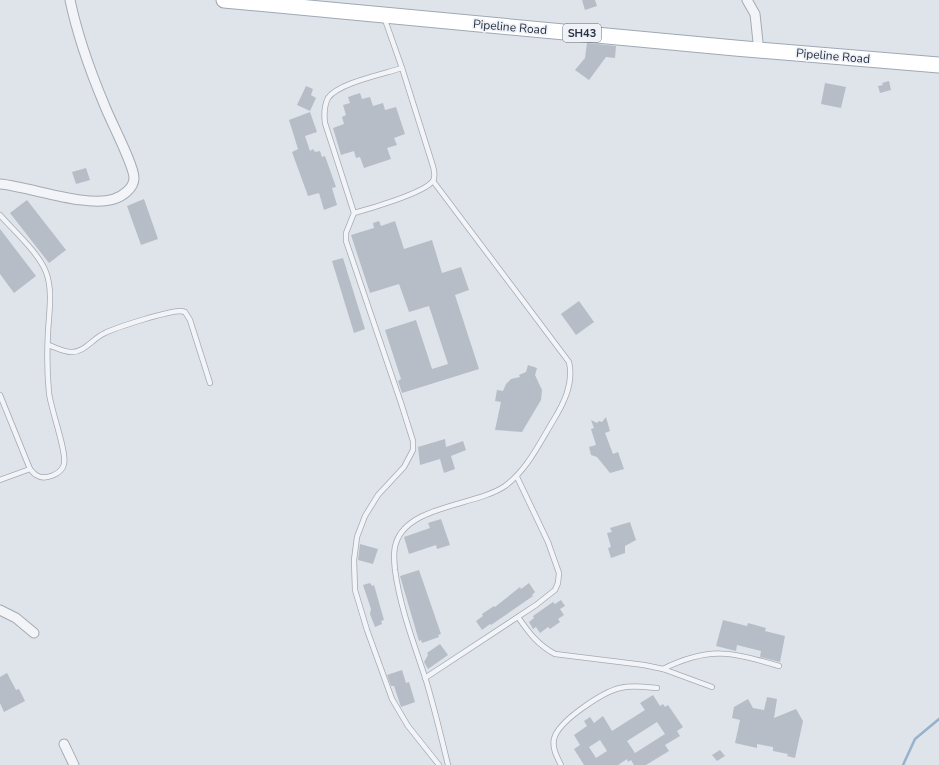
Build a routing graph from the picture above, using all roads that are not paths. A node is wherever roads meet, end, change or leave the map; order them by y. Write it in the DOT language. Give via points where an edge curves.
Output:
graph roads {
  1 [pos="70,0"];
  2 [pos="224,0"];
  3 [pos="294,0"];
  4 [pos="747,0"];
  5 [pos="277,2"];
  6 [pos="382,11"];
  7 [pos="758,42"];
  8 [pos="939,59"];
  9 [pos="939,65"];
  10 [pos="402,68"];
  11 [pos="433,180"];
  12 [pos="0,184"];
  13 [pos="354,213"];
  14 [pos="0,215"];
  15 [pos="48,345"];
  16 [pos="210,383"];
  17 [pos="0,395"];
  18 [pos="30,469"];
  19 [pos="517,477"];
  20 [pos="0,480"];
  21 [pos="0,610"];
  22 [pos="518,617"];
  23 [pos="34,633"];
  24 [pos="779,666"];
  25 [pos="663,669"];
  26 [pos="425,678"];
  27 [pos="712,687"];
  28 [pos="657,688"];
  29 [pos="64,744"];
  30 [pos="74,765"];
  31 [pos="439,765"];
  32 [pos="448,765"];
  33 [pos="561,765"];
  1 -- 12 [label="street" via="103,102 130,163 133,184 125,193 114,199 99,200 70,198"];
  2 -- 5 [label="main road, Pipeline Road / SH43"];
  3 -- 6 [label="main road, Pipeline Road / SH43"];
  4 -- 7 [label="street" via="755,14"];
  5 -- 6 [label="main road, Pipeline Road / SH43"];
  6 -- 7 [label="main road, Pipeline Road / SH43"];
  6 -- 9 [label="main road, Pipeline Road / SH43" via="727,48"];
  6 -- 10 [label="lane"];
  7 -- 8 [label="main road, Pipeline Road / SH43"];
  10 -- 11 [label="lane" via="432,163 435,174"];
  10 -- 13 [label="lane" via="344,87 328,98 324,112 325,123"];
  11 -- 13 [label="lane" via="411,193"];
  11 -- 19 [label="lane" via="569,362 571,382 566,395 550,426"];
  13 -- 31 [label="lane" via="346,233 346,241 413,440 413,450 404,467 378,495 365,516 357,537 354,560 355,590 392,699 408,726"];
  14 -- 15 [label="lane" via="40,260 46,271 50,293"];
  15 -- 16 [label="lane" via="76,352 114,329 181,311 185,312 190,320"];
  15 -- 18 [label="lane" via="49,394 65,462 63,468 50,476 36,475"];
  17 -- 18 [label="lane"];
  18 -- 20 [label="lane"];
  19 -- 22 [label="lane" via="548,542 559,573 555,590"];
  19 -- 26 [label="lane" via="503,487 414,520 402,530 395,543 394,557 402,610"];
  21 -- 23 [label="street" via="16,618"];
  22 -- 25 [label="lane" via="534,640 542,648 555,654"];
  22 -- 26 [label="lane"];
  24 -- 25 [label="lane" via="724,652 691,657"];
  25 -- 27 [label="lane"];
  26 -- 32 [label="lane"];
  28 -- 33 [label="lane" via="620,688 603,695 577,713 558,729 554,737 554,752"];
  29 -- 30 [label="street"];
}
